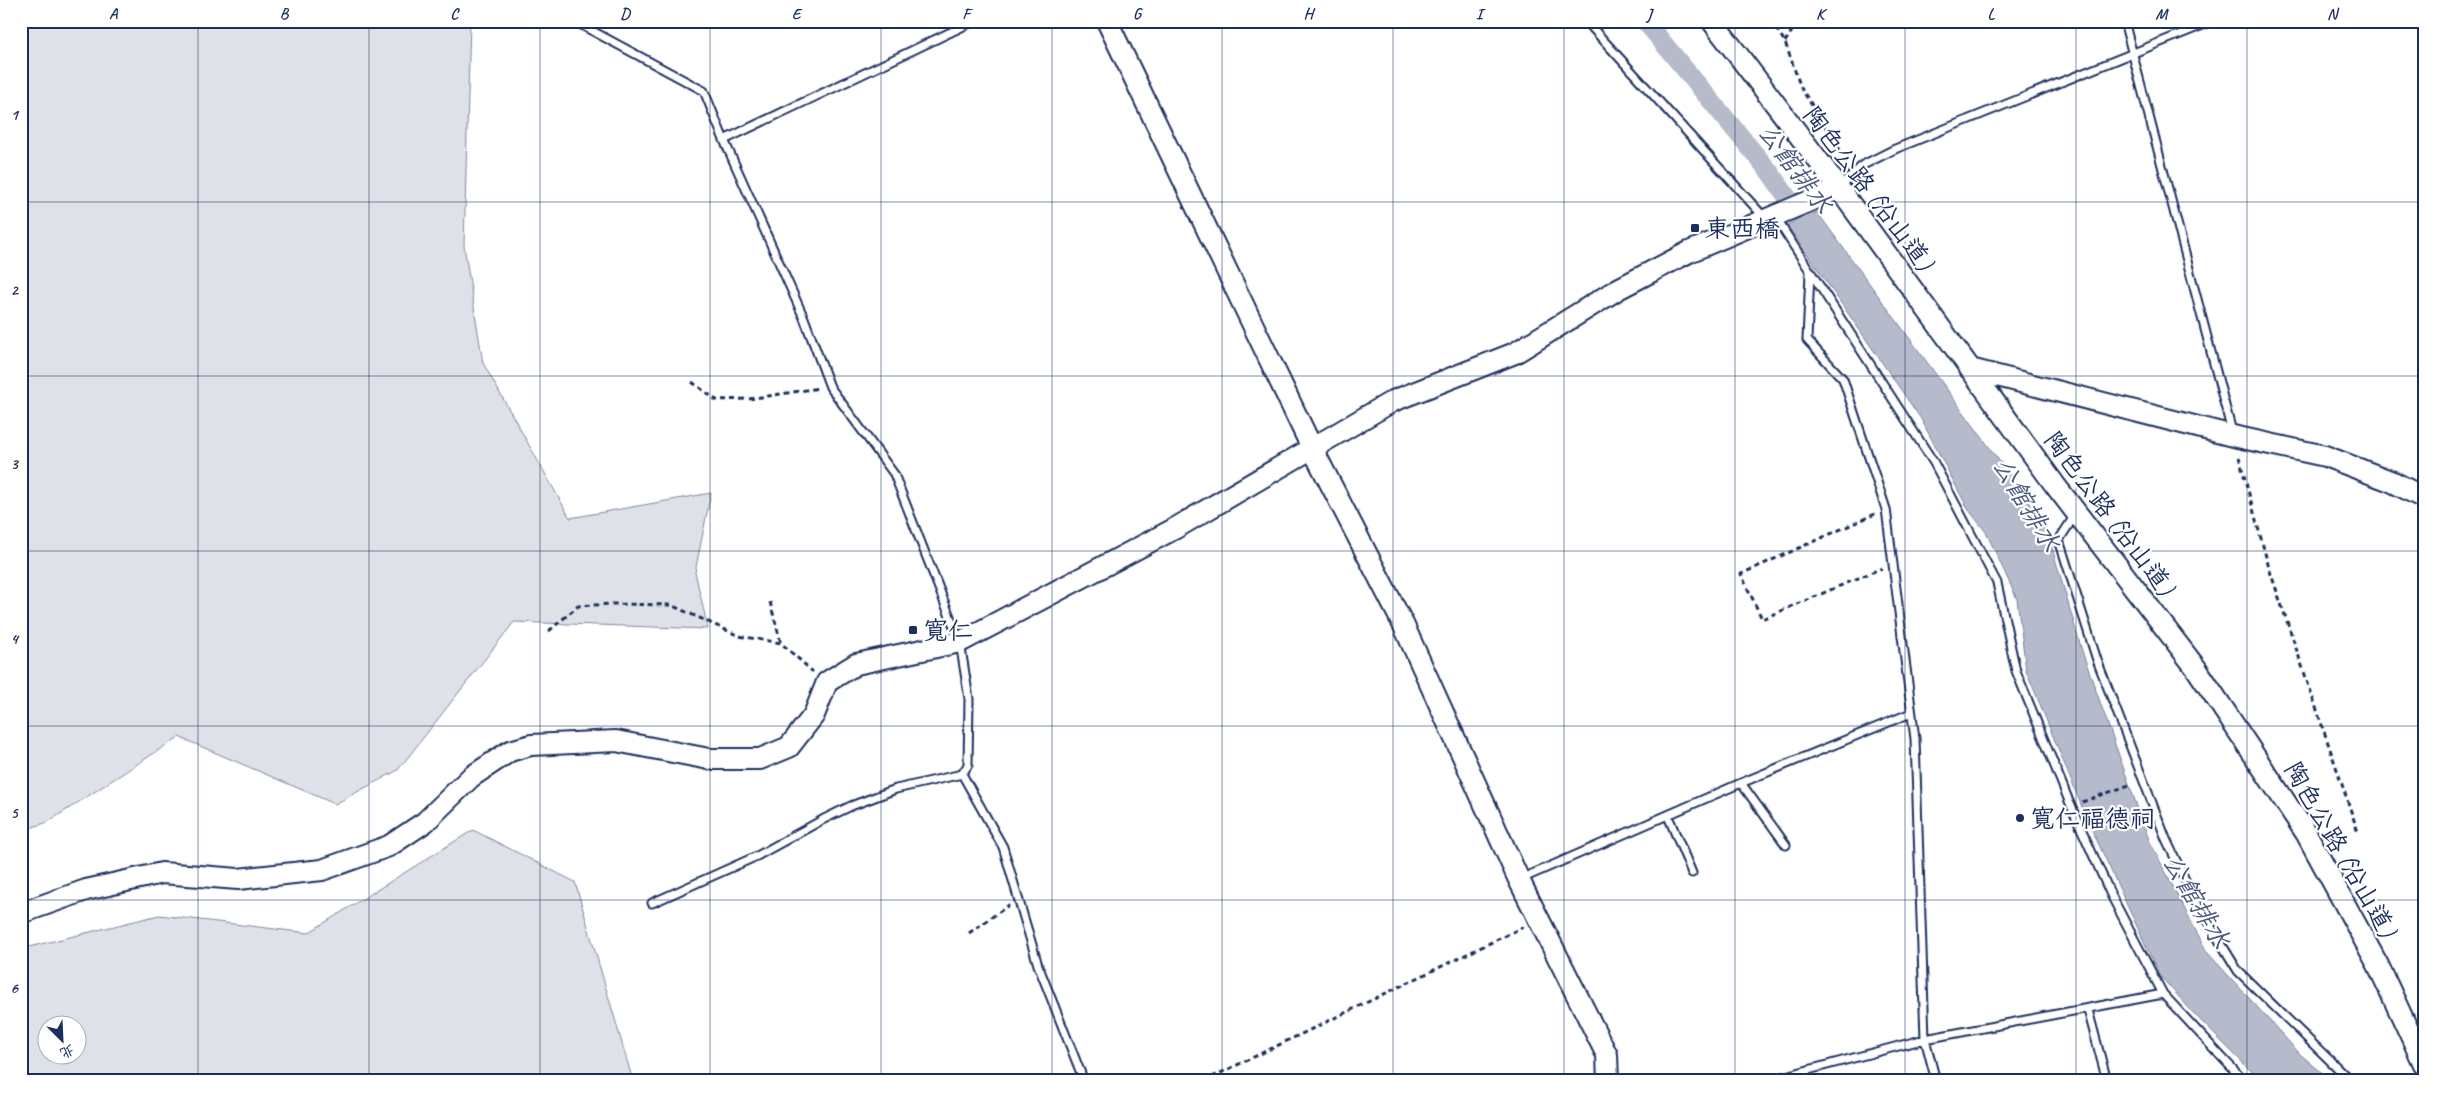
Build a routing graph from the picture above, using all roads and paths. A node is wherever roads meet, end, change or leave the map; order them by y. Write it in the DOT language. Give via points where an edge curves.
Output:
graph roads {
  1 [pos="574,21"];
  2 [pos="974,21"];
  3 [pos="1107,21"];
  4 [pos="1586,21"];
  5 [pos="1712,21"];
  6 [pos="1771,21"];
  7 [pos="1798,21"];
  8 [pos="2124,21"];
  9 [pos="2213,21"];
  10 [pos="1785,42"];
  11 [pos="2133,54"];
  12 [pos="724,140"];
  13 [pos="1838,189"];
  14 [pos="1766,220"];
  15 [pos="1810,272"];
  16 [pos="1970,369"];
  17 [pos="692,382"];
  18 [pos="830,387"];
  19 [pos="2233,436"];
  20 [pos="1313,450"];
  21 [pos="2424,498"];
  22 [pos="1886,509"];
  23 [pos="2077,513"];
  24 [pos="1892,564"];
  25 [pos="770,602"];
  26 [pos="549,631"];
  27 [pos="960,642"];
  28 [pos="781,643"];
  29 [pos="827,682"];
  30 [pos="1911,713"];
  31 [pos="962,774"];
  32 [pos="2142,780"];
  33 [pos="1741,783"];
  34 [pos="2071,806"];
  35 [pos="1668,816"];
  36 [pos="2358,832"];
  37 [pos="1786,845"];
  38 [pos="1692,873"];
  39 [pos="1519,880"];
  40 [pos="1018,898"];
  41 [pos="652,903"];
  42 [pos="21,913"];
  43 [pos="1540,919"];
  44 [pos="969,933"];
  45 [pos="2163,994"];
  46 [pos="2088,1010"];
  47 [pos="1925,1039"];
  48 [pos="2424,1064"];
  49 [pos="1084,1081"];
  50 [pos="1204,1081"];
  51 [pos="1608,1081"];
  52 [pos="1767,1081"];
  53 [pos="1936,1081"];
  54 [pos="2107,1081"];
  55 [pos="2244,1081"];
  56 [pos="2350,1081"];
  1 -- 12 [label="lane" via="704,91"];
  2 -- 12 [label="lane"];
  3 -- 20 [label="street"];
  4 -- 14 [label="lane"];
  5 -- 13 [label="street, 陶色公路 (沿山道)"];
  6 -- 10 [label="path"];
  7 -- 10 [label="path"];
  8 -- 11 [label="lane"];
  9 -- 11 [label="lane"];
  10 -- 13 [label="path" via="1801,88 1839,148"];
  11 -- 13 [label="lane" via="1895,149 1863,165"];
  11 -- 19 [label="lane"];
  12 -- 18 [label="lane" via="804,318"];
  13 -- 14 [label="street"];
  13 -- 16 [label="street, 陶色公路 (沿山道)"];
  14 -- 15 [label="lane" via="1778,223"];
  14 -- 20 [label="street" via="1689,252 1618,289 1515,353 1393,401"];
  15 -- 22 [label="lane" via="1807,340 1843,379"];
  15 -- 34 [label="lane" via="1934,463 1997,583 2016,672"];
  16 -- 19 [label="street"];
  16 -- 23 [label="street, 陶色公路 (沿山道)"];
  17 -- 18 [label="path" via="716,400 749,399"];
  18 -- 27 [label="lane" via="894,474"];
  19 -- 21 [label="street" via="2325,456 2393,482"];
  19 -- 36 [label="path" via="2269,568"];
  20 -- 27 [label="street" via="1174,530"];
  20 -- 39 [label="street" via="1403,624"];
  22 -- 24 [label="lane"];
  22 -- 24 [label="path" via="1741,574 1762,619"];
  23 -- 32 [label="lane" via="2058,540 2097,660"];
  23 -- 48 [label="street, 陶色公路 (沿山道)" via="2196,668 2306,833 2378,964"];
  24 -- 30 [label="lane"];
  25 -- 28 [label="path"];
  26 -- 28 [label="path" via="578,606 671,605 739,636"];
  27 -- 29 [label="street" via="856,664"];
  27 -- 31 [label="lane" via="969,699 968,766"];
  28 -- 29 [label="path"];
  29 -- 42 [label="street" via="814,715 789,747 760,759 710,759 616,741 532,745 510,751 472,777 425,822 389,846 322,870 238,879 162,873 86,890"];
  30 -- 33 [label="lane"];
  30 -- 47 [label="lane" via="1915,739"];
  31 -- 40 [label="lane" via="1003,847"];
  31 -- 41 [label="lane" via="896,789 852,806 757,856"];
  32 -- 34 [label="path"];
  32 -- 56 [label="lane" via="2194,901 2238,971"];
  33 -- 35 [label="lane"];
  33 -- 37 [label="lane"];
  34 -- 45 [label="lane" via="2111,895"];
  35 -- 38 [label="lane"];
  35 -- 39 [label="lane"];
  39 -- 43 [label="street"];
  40 -- 44 [label="path"];
  40 -- 49 [label="lane" via="1038,965"];
  43 -- 50 [label="path"];
  43 -- 51 [label="street" via="1607,1055"];
  45 -- 46 [label="lane"];
  45 -- 55 [label="lane"];
  46 -- 47 [label="lane"];
  46 -- 54 [label="lane"];
  47 -- 52 [label="lane"];
  47 -- 53 [label="lane"];
}
